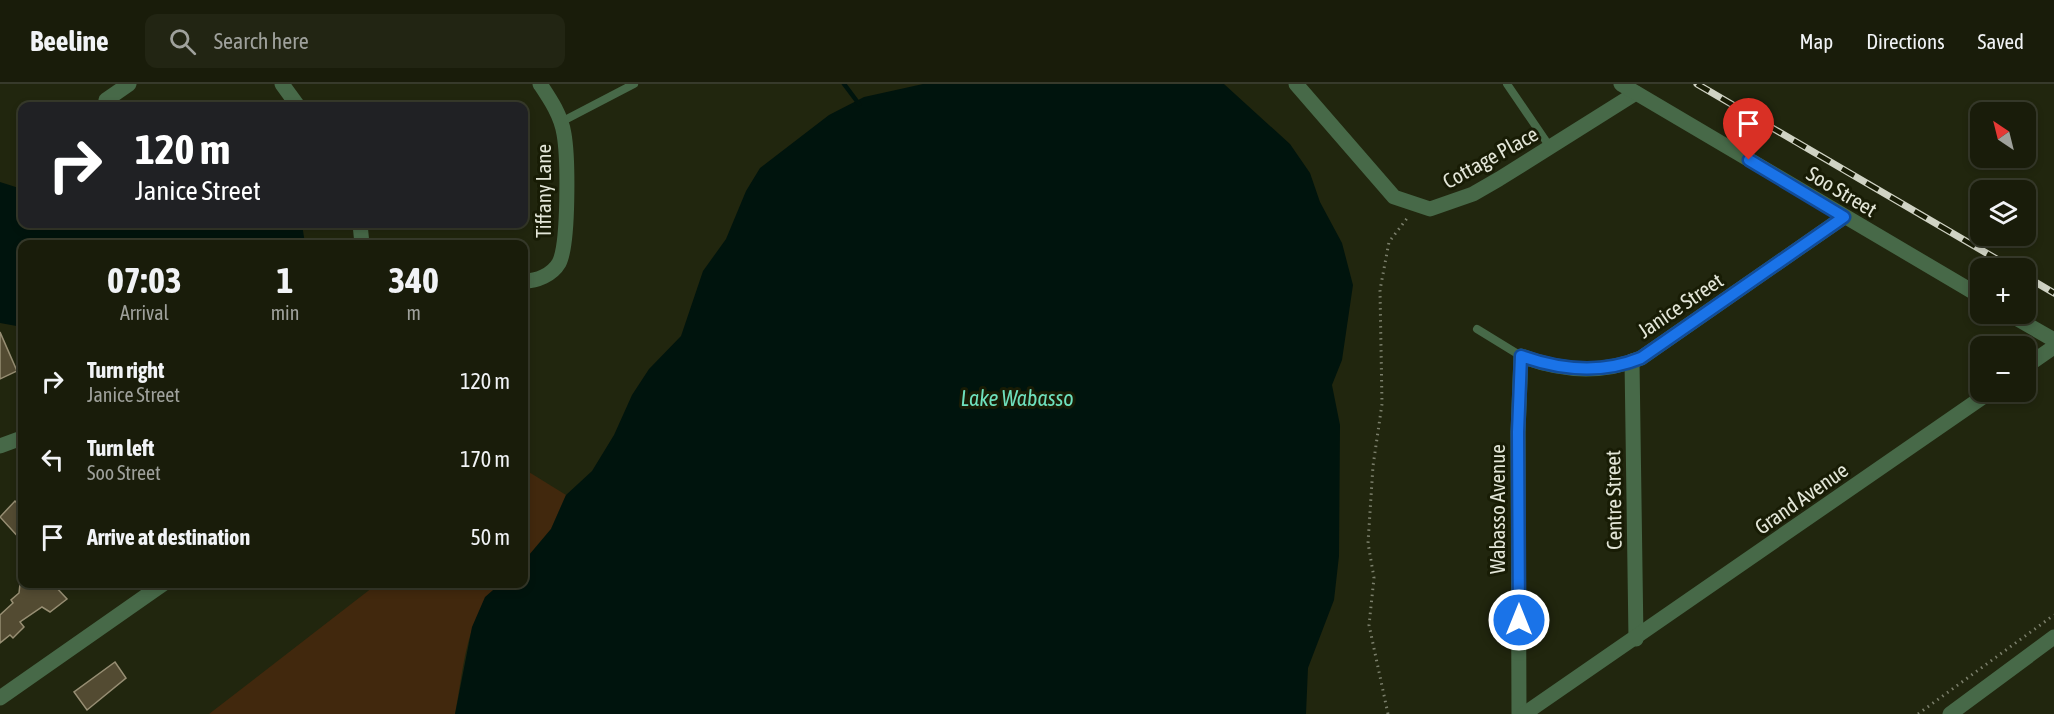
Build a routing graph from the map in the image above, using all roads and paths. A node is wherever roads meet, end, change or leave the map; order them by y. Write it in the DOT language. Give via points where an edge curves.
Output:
graph roads {
  1 [pos="129,84"];
  2 [pos="282,84"];
  3 [pos="540,84"];
  4 [pos="634,84"];
  5 [pos="1296,84"];
  6 [pos="1507,84"];
  7 [pos="1621,84"];
  8 [pos="1636,93"];
  9 [pos="106,100"];
  10 [pos="295,102"];
  11 [pos="561,122"];
  12 [pos="1550,147"];
  13 [pos="1412,206"];
  14 [pos="1844,217"];
  15 [pos="528,280"];
  16 [pos="1970,291"];
  17 [pos="2026,324"];
  18 [pos="1477,329"];
  19 [pos="2054,340"];
  20 [pos="2054,347"];
  21 [pos="1521,356"];
  22 [pos="2036,359"];
  23 [pos="1632,361"];
  24 [pos="1976,402"];
  25 [pos="18,439"];
  26 [pos="0,446"];
  27 [pos="157,588"];
  28 [pos="2054,615"];
  29 [pos="2054,637"];
  30 [pos="1636,639"];
  31 [pos="0,698"];
  32 [pos="1388,714"];
  33 [pos="1519,714"];
  34 [pos="1524,714"];
  35 [pos="1918,714"];
  36 [pos="1950,714"];
  1 -- 9 [label="street"];
  2 -- 10 [label="street"];
  3 -- 11 [label="street, Tiffany Lane"];
  4 -- 11 [label="lane"];
  5 -- 13 [label="street, Cottage Place" via="1380,184 1394,198"];
  6 -- 12 [label="lane"];
  7 -- 8 [label="street, Soo Street"];
  8 -- 12 [label="street, Cottage Place"];
  8 -- 14 [label="street, Soo Street"];
  11 -- 15 [label="street, Tiffany Lane" via="566,156 562,255 548,274"];
  12 -- 13 [label="street, Cottage Place" via="1473,194 1445,206"];
  13 -- 32 [label="path" via="1406,222 1389,242 1380,290 1382,404 1368,543 1374,578 1369,625"];
  14 -- 16 [label="street, Soo Street"];
  14 -- 23 [label="street, Janice Street" via="1658,347"];
  17 -- 19 [label="street"];
  18 -- 21 [label="lane"];
  20 -- 22 [label="street"];
  21 -- 23 [label="street, Janice Street" via="1574,368 1604,368"];
  21 -- 33 [label="street, Wabasso Avenue"];
  23 -- 30 [label="street, Centre Street"];
  24 -- 30 [label="street, Grand Avenue"];
  25 -- 26 [label="street"];
  27 -- 31 [label="street"];
  28 -- 35 [label="path"];
  29 -- 36 [label="street"];
  30 -- 34 [label="street, Grand Avenue"];
}
